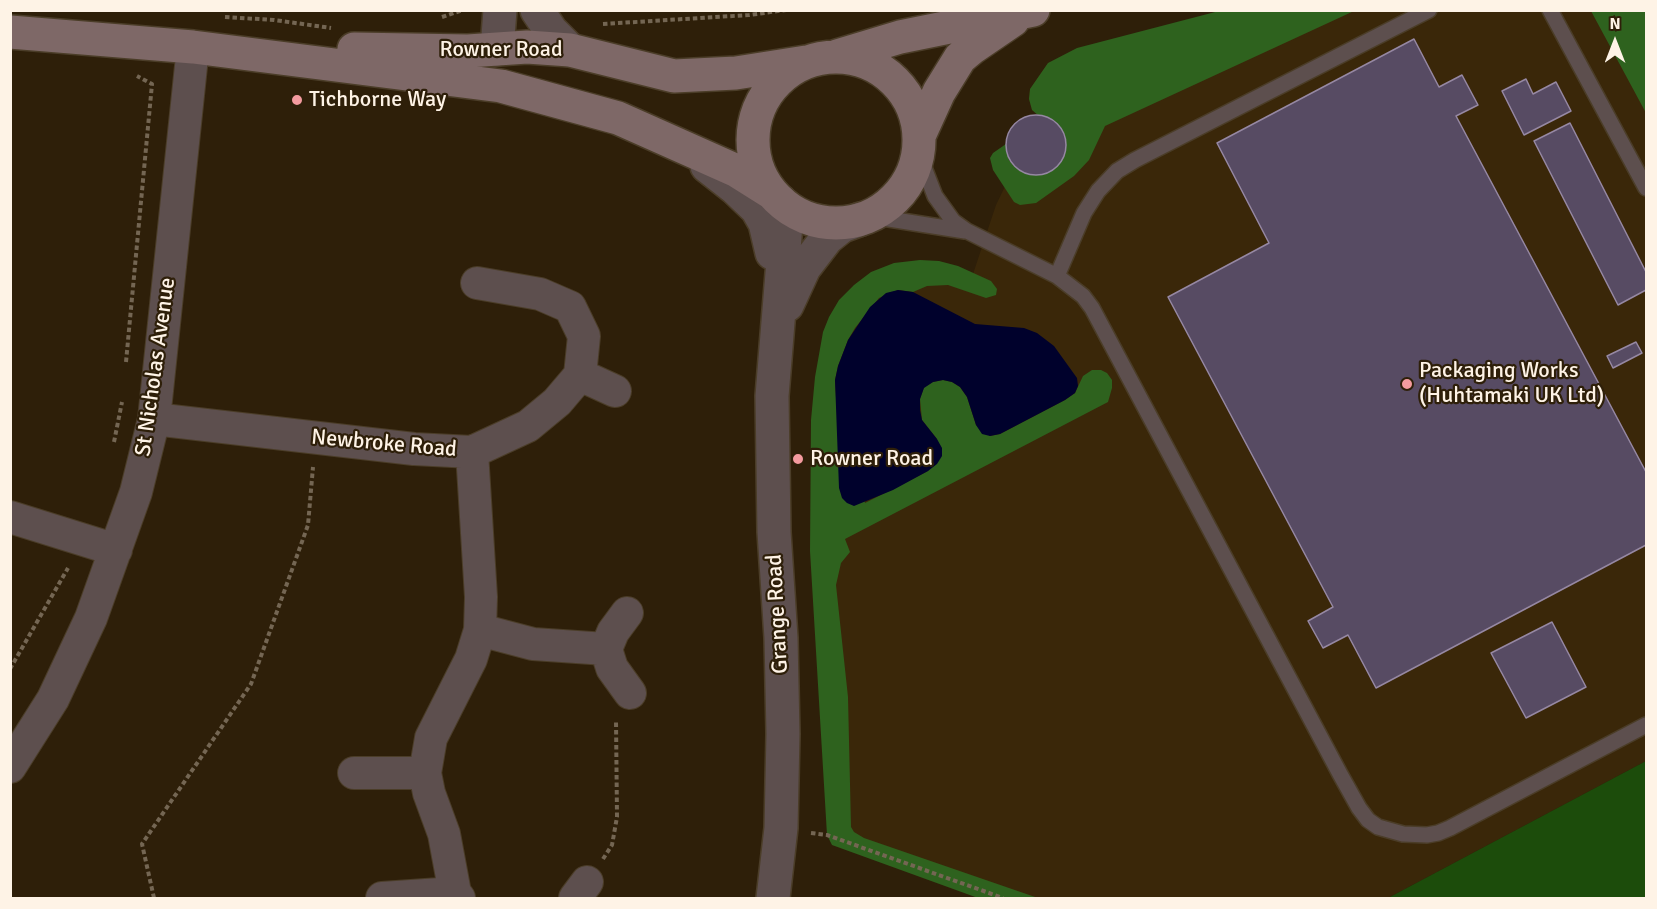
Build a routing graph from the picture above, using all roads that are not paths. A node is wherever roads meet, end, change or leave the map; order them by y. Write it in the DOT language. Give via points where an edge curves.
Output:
graph roads {
  1 [pos="500,10"];
  2 [pos="537,10"];
  3 [pos="1033,10"];
  4 [pos="1040,10"];
  5 [pos="1429,10"];
  6 [pos="1550,10"];
  7 [pos="10,32"];
  8 [pos="193,46"];
  9 [pos="497,49"];
  10 [pos="570,50"];
  11 [pos="821,60"];
  12 [pos="618,118"];
  13 [pos="918,144"];
  14 [pos="737,171"];
  15 [pos="1647,188"];
  16 [pos="776,197"];
  17 [pos="865,217"];
  18 [pos="968,231"];
  19 [pos="1057,276"];
  20 [pos="477,283"];
  21 [pos="778,329"];
  22 [pos="580,375"];
  23 [pos="615,391"];
  24 [pos="154,419"];
  25 [pos="472,452"];
  26 [pos="10,517"];
  27 [pos="116,550"];
  28 [pos="627,613"];
  29 [pos="480,630"];
  30 [pos="606,649"];
  31 [pos="630,693"];
  32 [pos="1647,725"];
  33 [pos="10,767"];
  34 [pos="354,773"];
  35 [pos="425,773"];
  36 [pos="457,896"];
  37 [pos="382,898"];
  38 [pos="773,898"];
  1 -- 9 [label="street"];
  2 -- 10 [label="street"];
  3 -- 11 [label="main road, Rowner Road" via="900,37"];
  4 -- 13 [label="main road" via="1014,20 960,58 939,92"];
  5 -- 19 [label="lane" via="1117,171 1087,207"];
  6 -- 15 [label="lane"];
  7 -- 8 [label="main road, Rowner Road"];
  8 -- 9 [label="main road, Rowner Road"];
  8 -- 12 [label="main road, Rowner Road" via="501,86"];
  8 -- 24 [label="street, St Nicholas Avenue"];
  9 -- 10 [label="main road, Rowner Road" via="527,46"];
  9 -- 14 [label="main road" via="508,63 635,106"];
  10 -- 11 [label="main road, Rowner Road" via="674,76 736,73"];
  11 -- 13 [label="main road" via="846,57 868,63 888,75 910,101"];
  11 -- 16 [label="main road" via="784,75 761,104 753,143 756,164"];
  12 -- 14 [label="main road, Rowner Road"];
  12 -- 21 [label="street, Grange Road" via="699,160 757,208 771,242"];
  13 -- 17 [label="main road" via="914,168 901,191 885,207"];
  13 -- 18 [label="lane" via="940,205"];
  14 -- 16 [label="main road, Rowner Road"];
  16 -- 17 [label="main road" via="796,213 817,220 839,223"];
  16 -- 21 [label="street, Grange Road" via="786,224"];
  17 -- 18 [label="lane"];
  17 -- 21 [label="street, Grange Road" via="838,228 818,249 797,280"];
  18 -- 19 [label="lane"];
  19 -- 32 [label="lane" via="1083,296 1098,317 1368,820 1403,834 1438,833"];
  20 -- 22 [label="street" via="540,294 570,308 584,336"];
  21 -- 38 [label="street, Grange Road" via="772,396 783,734 781,828"];
  22 -- 23 [label="street"];
  22 -- 25 [label="street" via="528,426"];
  24 -- 25 [label="street, Newbroke Road" via="414,449"];
  24 -- 27 [label="street, St Nicholas Avenue" via="136,492"];
  25 -- 29 [label="street, Newbroke Road"];
  26 -- 27 [label="street"];
  27 -- 33 [label="street, St Nicholas Avenue" via="91,618 53,699"];
  28 -- 30 [label="street"];
  29 -- 30 [label="street" via="533,644"];
  29 -- 35 [label="street, Newbroke Road" via="471,659 431,738"];
  30 -- 31 [label="street" via="612,668"];
  34 -- 35 [label="street"];
  35 -- 36 [label="street, Newbroke Road" via="444,834"];
  36 -- 37 [label="street, Newbroke Road"];
}
